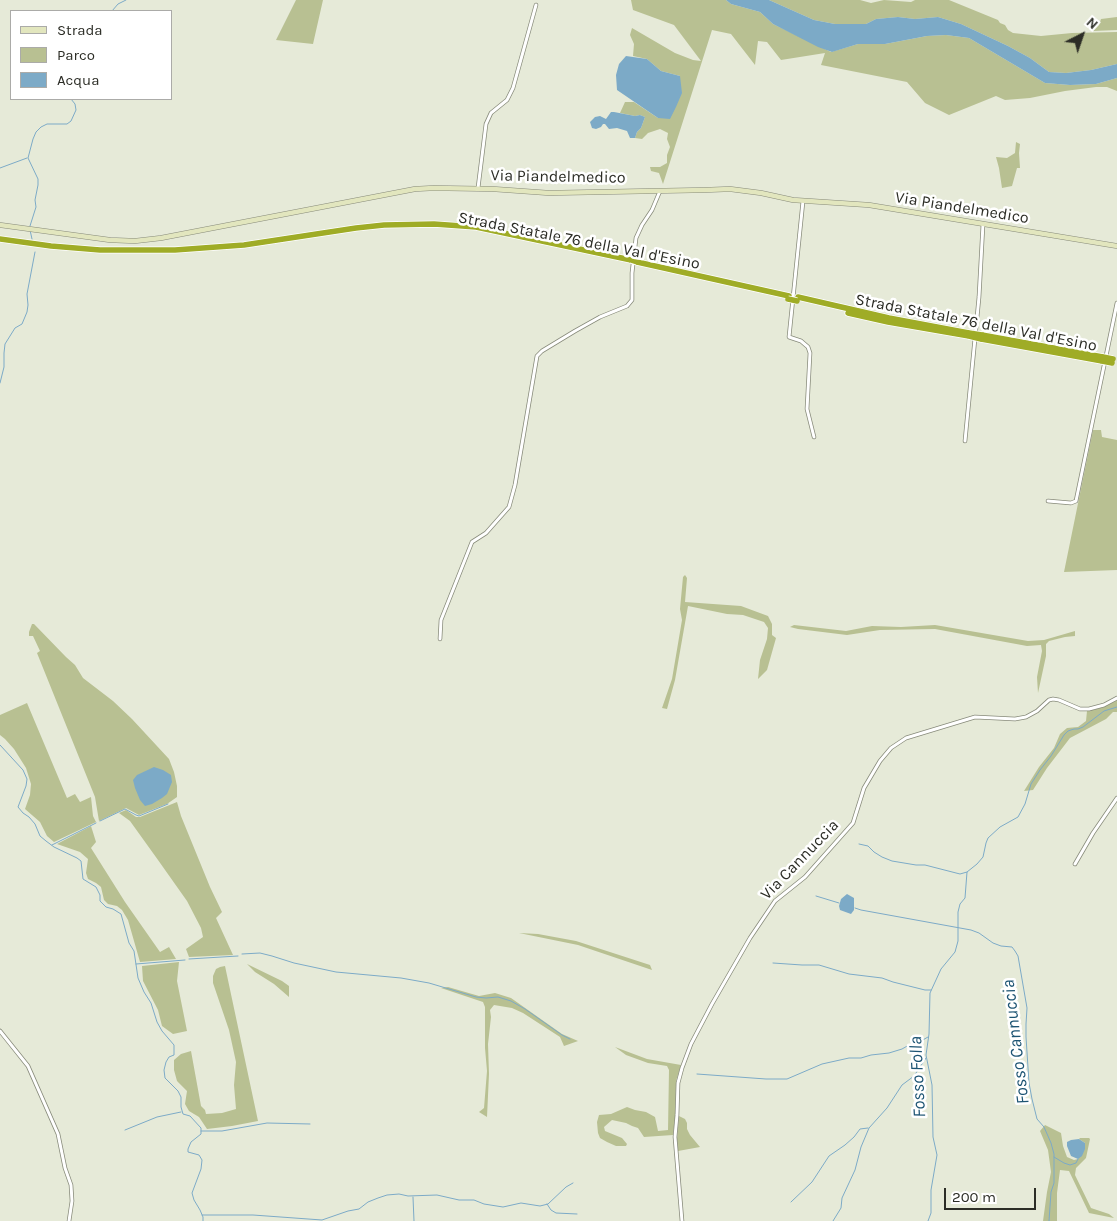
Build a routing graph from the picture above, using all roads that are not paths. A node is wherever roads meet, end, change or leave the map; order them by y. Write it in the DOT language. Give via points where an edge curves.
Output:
graph roads {
  1 [pos="536,6"];
  2 [pos="478,188"];
  3 [pos="660,191"];
  4 [pos="802,201"];
  5 [pos="982,224"];
  6 [pos="0,225"];
  7 [pos="0,241"];
  8 [pos="1117,246"];
  9 [pos="1117,303"];
  10 [pos="1115,362"];
  11 [pos="814,437"];
  12 [pos="965,441"];
  13 [pos="1048,501"];
  14 [pos="440,639"];
  15 [pos="1117,698"];
  16 [pos="1117,798"];
  17 [pos="1075,864"];
  18 [pos="0,1031"];
  19 [pos="69,1221"];
  20 [pos="682,1221"];
  1 -- 2 [label="street" via="508,100 491,113 486,124"];
  2 -- 3 [label="main road, Via Piandelmedico" via="549,193"];
  2 -- 6 [label="main road, Via Piandelmedico" via="415,189 145,240 110,240"];
  3 -- 4 [label="main road, Via Piandelmedico" via="730,189"];
  3 -- 14 [label="street" via="636,238 632,300 627,306 600,317 537,356 509,507 486,533 472,542 441,620"];
  4 -- 5 [label="main road, Via Piandelmedico" via="869,205"];
  4 -- 11 [label="street" via="789,337 801,341 810,353 807,409"];
  5 -- 8 [label="main road, Via Piandelmedico"];
  5 -- 12 [label="street" via="979,296"];
  7 -- 10 [label="highway, Strada Statale 76 della Val d'Esino, bridge" via="100,250 175,250 244,245 393,224 476,227 888,322"];
  9 -- 13 [label="street" via="1076,501"];
  15 -- 20 [label="street, Via Cannuccia" via="1104,706 1090,709 1080,709 1053,699 1026,717 974,717 906,738 880,761 864,788 853,823 806,877 775,902 750,938 691,1044 678,1084 675,1138"];
  16 -- 17 [label="street"];
  18 -- 19 [label="street" via="28,1066 58,1134 71,1185"];
}
